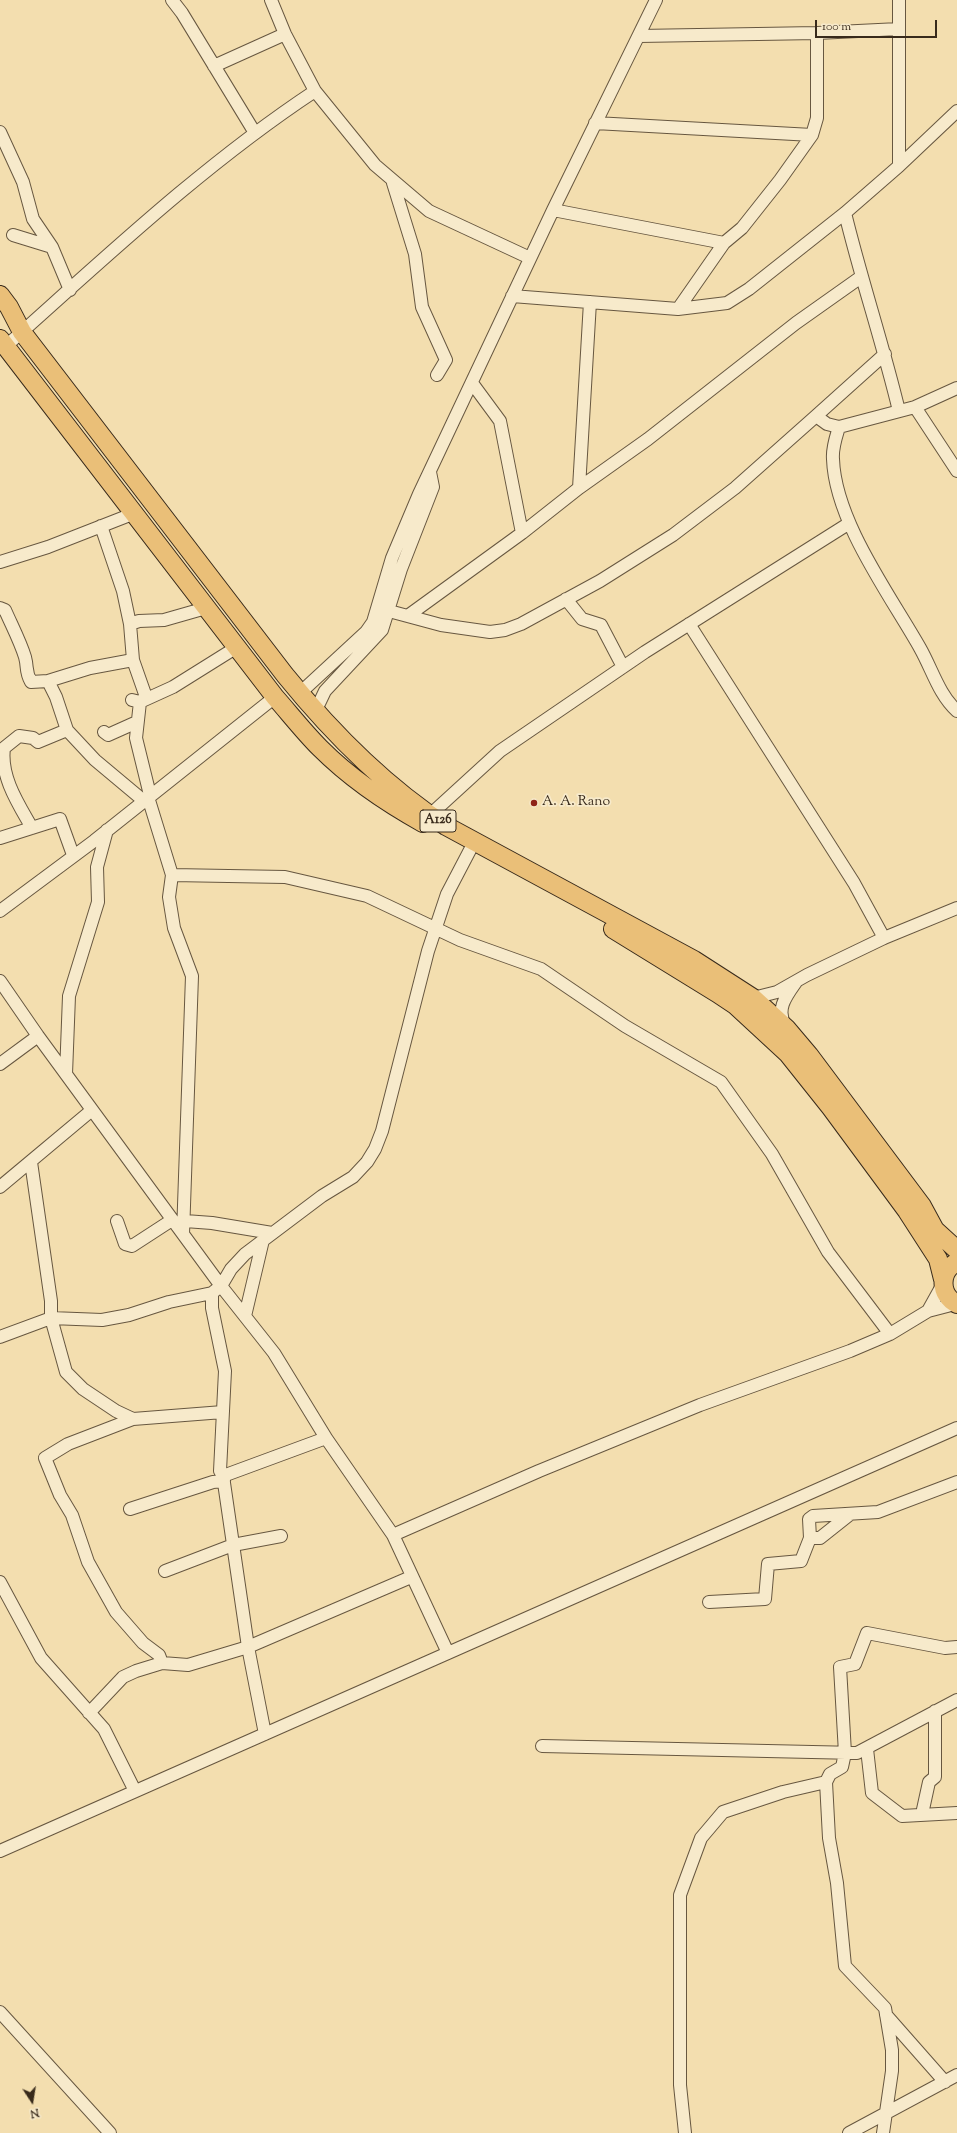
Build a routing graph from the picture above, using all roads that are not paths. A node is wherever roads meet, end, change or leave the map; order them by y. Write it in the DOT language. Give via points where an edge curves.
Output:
graph roads {
  1 [pos="172,0"];
  2 [pos="271,0"];
  3 [pos="656,0"];
  4 [pos="899,0"];
  5 [pos="899,29"];
  6 [pos="817,33"];
  7 [pos="285,34"];
  8 [pos="639,36"];
  9 [pos="214,66"];
  10 [pos="316,91"];
  11 [pos="957,110"];
  12 [pos="595,122"];
  13 [pos="0,132"];
  14 [pos="255,134"];
  15 [pos="812,134"];
  16 [pos="899,166"];
  17 [pos="393,183"];
  18 [pos="553,210"];
  19 [pos="845,212"];
  20 [pos="13,235"];
  21 [pos="724,243"];
  22 [pos="52,247"];
  23 [pos="530,258"];
  24 [pos="861,276"];
  25 [pos="70,290"];
  26 [pos="0,295"];
  27 [pos="512,296"];
  28 [pos="590,302"];
  29 [pos="678,309"];
  30 [pos="22,332"];
  31 [pos="2,343"];
  32 [pos="885,354"];
  33 [pos="437,375"];
  34 [pos="472,383"];
  35 [pos="957,388"];
  36 [pos="915,407"];
  37 [pos="899,411"];
  38 [pos="816,416"];
  39 [pos="839,427"];
  40 [pos="957,471"];
  41 [pos="430,472"];
  42 [pos="579,488"];
  43 [pos="135,514"];
  44 [pos="848,524"];
  45 [pos="101,526"];
  46 [pos="522,533"];
  47 [pos="0,562"];
  48 [pos="566,599"];
  49 [pos="0,608"];
  50 [pos="206,608"];
  51 [pos="389,611"];
  52 [pos="409,615"];
  53 [pos="130,624"];
  54 [pos="689,624"];
  55 [pos="237,647"];
  56 [pos="133,660"];
  57 [pos="623,667"];
  58 [pos="48,681"];
  59 [pos="300,693"];
  60 [pos="275,697"];
  61 [pos="136,701"];
  62 [pos="957,711"];
  63 [pos="315,712"];
  64 [pos="137,722"];
  65 [pos="67,730"];
  66 [pos="104,732"];
  67 [pos="148,798"];
  68 [pos="430,816"];
  69 [pos="32,828"];
  70 [pos="107,830"];
  71 [pos="0,838"];
  72 [pos="470,850"];
  73 [pos="74,856"];
  74 [pos="172,875"];
  75 [pos="957,908"];
  76 [pos="0,911"];
  77 [pos="435,929"];
  78 [pos="884,938"];
  79 [pos="0,981"];
  80 [pos="796,982"];
  81 [pos="753,998"];
  82 [pos="787,1029"];
  83 [pos="38,1036"];
  84 [pos="0,1064"];
  85 [pos="66,1074"];
  86 [pos="92,1110"];
  87 [pos="31,1162"];
  88 [pos="0,1187"];
  89 [pos="117,1221"];
  90 [pos="179,1225"];
  91 [pos="268,1237"];
  92 [pos="957,1250"];
  93 [pos="957,1262"];
  94 [pos="943,1281"];
  95 [pos="216,1289"];
  96 [pos="956,1304"];
  97 [pos="928,1311"];
  98 [pos="245,1316"];
  99 [pos="51,1318"];
  100 [pos="890,1334"];
  101 [pos="0,1337"];
  102 [pos="223,1412"];
  103 [pos="133,1420"];
  104 [pos="957,1428"];
  105 [pos="326,1438"];
  106 [pos="223,1478"];
  107 [pos="957,1482"];
  108 [pos="130,1509"];
  109 [pos="849,1515"];
  110 [pos="393,1535"];
  111 [pos="282,1536"];
  112 [pos="810,1538"];
  113 [pos="233,1545"];
  114 [pos="165,1571"];
  115 [pos="411,1577"];
  116 [pos="0,1582"];
  117 [pos="709,1602"];
  118 [pos="5,1605"];
  119 [pos="248,1647"];
  120 [pos="957,1647"];
  121 [pos="448,1653"];
  122 [pos="162,1663"];
  123 [pos="957,1700"];
  124 [pos="935,1711"];
  125 [pos="89,1713"];
  126 [pos="265,1734"];
  127 [pos="542,1746"];
  128 [pos="867,1749"];
  129 [pos="845,1753"];
  130 [pos="826,1782"];
  131 [pos="135,1791"];
  132 [pos="957,1813"];
  133 [pos="922,1814"];
  134 [pos="0,1850"];
  135 [pos="0,2012"];
  136 [pos="886,2015"];
  137 [pos="957,2075"];
  138 [pos="944,2082"];
  139 [pos="886,2113"];
  140 [pos="110,2133"];
  141 [pos="685,2133"];
  142 [pos="849,2133"];
  143 [pos="883,2133"];
  1 -- 9 [label="street"];
  2 -- 7 [label="street"];
  3 -- 8 [label="street"];
  4 -- 5 [label="street"];
  5 -- 6 [label="street"];
  5 -- 16 [label="street"];
  6 -- 8 [label="street"];
  6 -- 15 [label="street" via="817,118"];
  7 -- 9 [label="street"];
  7 -- 10 [label="street"];
  8 -- 12 [label="street"];
  9 -- 14 [label="street"];
  10 -- 14 [label="street"];
  10 -- 17 [label="street" via="375,165"];
  11 -- 16 [label="street"];
  12 -- 15 [label="street"];
  12 -- 18 [label="street"];
  13 -- 22 [label="street" via="23,182 33,219"];
  14 -- 25 [label="street" via="179,192"];
  15 -- 21 [label="street" via="742,228"];
  16 -- 19 [label="street"];
  17 -- 23 [label="street" via="429,211"];
  17 -- 33 [label="street" via="415,254 422,307 446,360"];
  18 -- 21 [label="street"];
  18 -- 23 [label="street"];
  19 -- 24 [label="street"];
  19 -- 29 [label="street" via="734,299 718,305"];
  20 -- 22 [label="street"];
  21 -- 29 [label="street"];
  22 -- 25 [label="street"];
  23 -- 27 [label="street"];
  24 -- 32 [label="street"];
  24 -- 42 [label="street" via="796,323 648,439"];
  25 -- 30 [label="street"];
  26 -- 30 [label="highway, A126"];
  27 -- 28 [label="street"];
  27 -- 34 [label="street"];
  28 -- 29 [label="street"];
  28 -- 42 [label="street"];
  30 -- 31 [label="street"];
  30 -- 59 [label="highway, A126"];
  31 -- 43 [label="highway, A126"];
  32 -- 37 [label="street"];
  32 -- 38 [label="street"];
  34 -- 41 [label="street"];
  34 -- 46 [label="street" via="500,420"];
  35 -- 36 [label="street"];
  36 -- 37 [label="street"];
  36 -- 40 [label="street"];
  37 -- 39 [label="street"];
  38 -- 39 [label="street" via="827,424"];
  38 -- 48 [label="street" via="734,488 673,535"];
  39 -- 44 [label="street" via="832,460"];
  41 -- 51 [label="street" via="433,487 401,569"];
  41 -- 59 [label="street" via="392,558 370,627"];
  42 -- 46 [label="street"];
  43 -- 45 [label="street"];
  43 -- 50 [label="highway, A126"];
  44 -- 54 [label="street"];
  44 -- 62 [label="street" via="921,650 947,702"];
  45 -- 47 [label="street"];
  45 -- 53 [label="street" via="123,591"];
  46 -- 52 [label="street"];
  48 -- 52 [label="street" via="521,624 490,632 442,625"];
  48 -- 57 [label="street" via="582,619 601,625"];
  49 -- 58 [label="street" via="5,610 19,641 27,665 26,673 31,682"];
  50 -- 53 [label="street" via="164,620"];
  50 -- 55 [label="highway, A126"];
  51 -- 52 [label="street"];
  51 -- 63 [label="street" via="378,637 325,691"];
  53 -- 56 [label="street"];
  54 -- 57 [label="street"];
  54 -- 78 [label="street" via="854,883"];
  55 -- 60 [label="highway, A126"];
  55 -- 61 [label="street" via="174,687"];
  56 -- 58 [label="street" via="90,668"];
  56 -- 61 [label="street" via="146,696"];
  57 -- 68 [label="street" via="500,751"];
  58 -- 65 [label="street"];
  59 -- 63 [label="highway, A126"];
  60 -- 67 [label="street"];
  60 -- 72 [label="highway, A126" via="319,747 361,784"];
  61 -- 64 [label="street"];
  63 -- 68 [label="highway, A126" via="377,773"];
  64 -- 66 [label="street" via="108,735"];
  64 -- 67 [label="street" via="136,738"];
  65 -- 67 [label="street" via="101,765"];
  65 -- 69 [label="street" via="38,742 33,738 19,736 4,748 4,764 10,787"];
  67 -- 70 [label="street"];
  67 -- 74 [label="street"];
  68 -- 81 [label="highway, A126" via="694,960"];
  69 -- 71 [label="street"];
  69 -- 73 [label="street" via="60,819"];
  70 -- 73 [label="street"];
  70 -- 85 [label="street" via="97,867 98,902 69,996"];
  72 -- 77 [label="street" via="447,894"];
  72 -- 94 [label="highway, A126" via="682,970 735,1005 765,1032 788,1054 813,1085 907,1211 942,1266"];
  73 -- 76 [label="street"];
  74 -- 77 [label="street" via="285,877 367,896"];
  74 -- 90 [label="street" via="169,897 174,928 192,976"];
  75 -- 78 [label="street"];
  77 -- 91 [label="street" via="382,1132 375,1149 353,1177 322,1196"];
  77 -- 100 [label="street" via="542,969 625,1026 721,1082 772,1154 828,1252"];
  78 -- 80 [label="street"];
  79 -- 83 [label="street"];
  80 -- 81 [label="street" via="777,992"];
  80 -- 82 [label="street" via="784,998 781,1007 782,1021"];
  81 -- 82 [label="highway, A126"];
  82 -- 92 [label="highway, A126" via="922,1206 935,1230"];
  83 -- 84 [label="street"];
  83 -- 85 [label="street"];
  85 -- 86 [label="street"];
  86 -- 87 [label="street"];
  86 -- 90 [label="street"];
  87 -- 88 [label="street"];
  87 -- 99 [label="street" via="51,1301"];
  89 -- 90 [label="street" via="125,1244 132,1246"];
  90 -- 91 [label="street" via="212,1223"];
  90 -- 95 [label="street"];
  91 -- 95 [label="street" via="245,1254"];
  91 -- 98 [label="street"];
  93 -- 94 [label="highway" via="949,1267"];
  94 -- 96 [label="highway, A126" via="944,1292"];
  94 -- 97 [label="street"];
  95 -- 98 [label="street"];
  95 -- 99 [label="street" via="129,1315 102,1320"];
  95 -- 102 [label="street" via="212,1308 225,1371"];
  96 -- 97 [label="street"];
  97 -- 100 [label="street"];
  98 -- 105 [label="street" via="274,1353"];
  99 -- 101 [label="street"];
  99 -- 103 [label="street" via="66,1372 94,1396"];
  100 -- 110 [label="street" via="700,1405 539,1471"];
  102 -- 103 [label="street"];
  102 -- 106 [label="street" via="220,1471"];
  103 -- 122 [label="street" via="68,1444 45,1458 60,1495 72,1515 88,1562 116,1612 143,1643 159,1655"];
  104 -- 121 [label="street"];
  105 -- 106 [label="street"];
  105 -- 110 [label="street"];
  106 -- 108 [label="street"];
  106 -- 113 [label="street"];
  107 -- 109 [label="street" via="878,1512"];
  109 -- 112 [label="street" via="820,1538"];
  109 -- 112 [label="street" via="813,1516 809,1521"];
  110 -- 115 [label="street"];
  111 -- 113 [label="street"];
  112 -- 117 [label="street" via="801,1561 768,1564 765,1598"];
  113 -- 114 [label="street"];
  113 -- 119 [label="street"];
  115 -- 119 [label="street"];
  115 -- 121 [label="street"];
  116 -- 118 [label="street"];
  118 -- 125 [label="street" via="41,1658"];
  119 -- 122 [label="street" via="188,1665"];
  119 -- 126 [label="street"];
  120 -- 129 [label="street" via="939,1647 866,1633 855,1664 840,1667"];
  121 -- 126 [label="street"];
  122 -- 125 [label="street" via="123,1677"];
  123 -- 124 [label="street"];
  124 -- 128 [label="street" via="870,1745"];
  124 -- 133 [label="street" via="935,1777 929,1782"];
  125 -- 131 [label="street" via="104,1728"];
  126 -- 131 [label="street"];
  127 -- 129 [label="street"];
  128 -- 129 [label="street"];
  128 -- 133 [label="street" via="872,1793 902,1816"];
  129 -- 130 [label="street" via="842,1767 830,1774"];
  130 -- 136 [label="street" via="829,1838 837,1883 845,1966 885,2008"];
  130 -- 141 [label="street" via="783,1792 723,1812 701,1838 680,1896 680,2085"];
  131 -- 134 [label="street"];
  132 -- 133 [label="street"];
  135 -- 140 [label="street"];
  136 -- 138 [label="street"];
  136 -- 139 [label="street" via="892,2050"];
  137 -- 138 [label="street"];
  138 -- 139 [label="street"];
  139 -- 142 [label="street"];
  139 -- 143 [label="street"];
}
